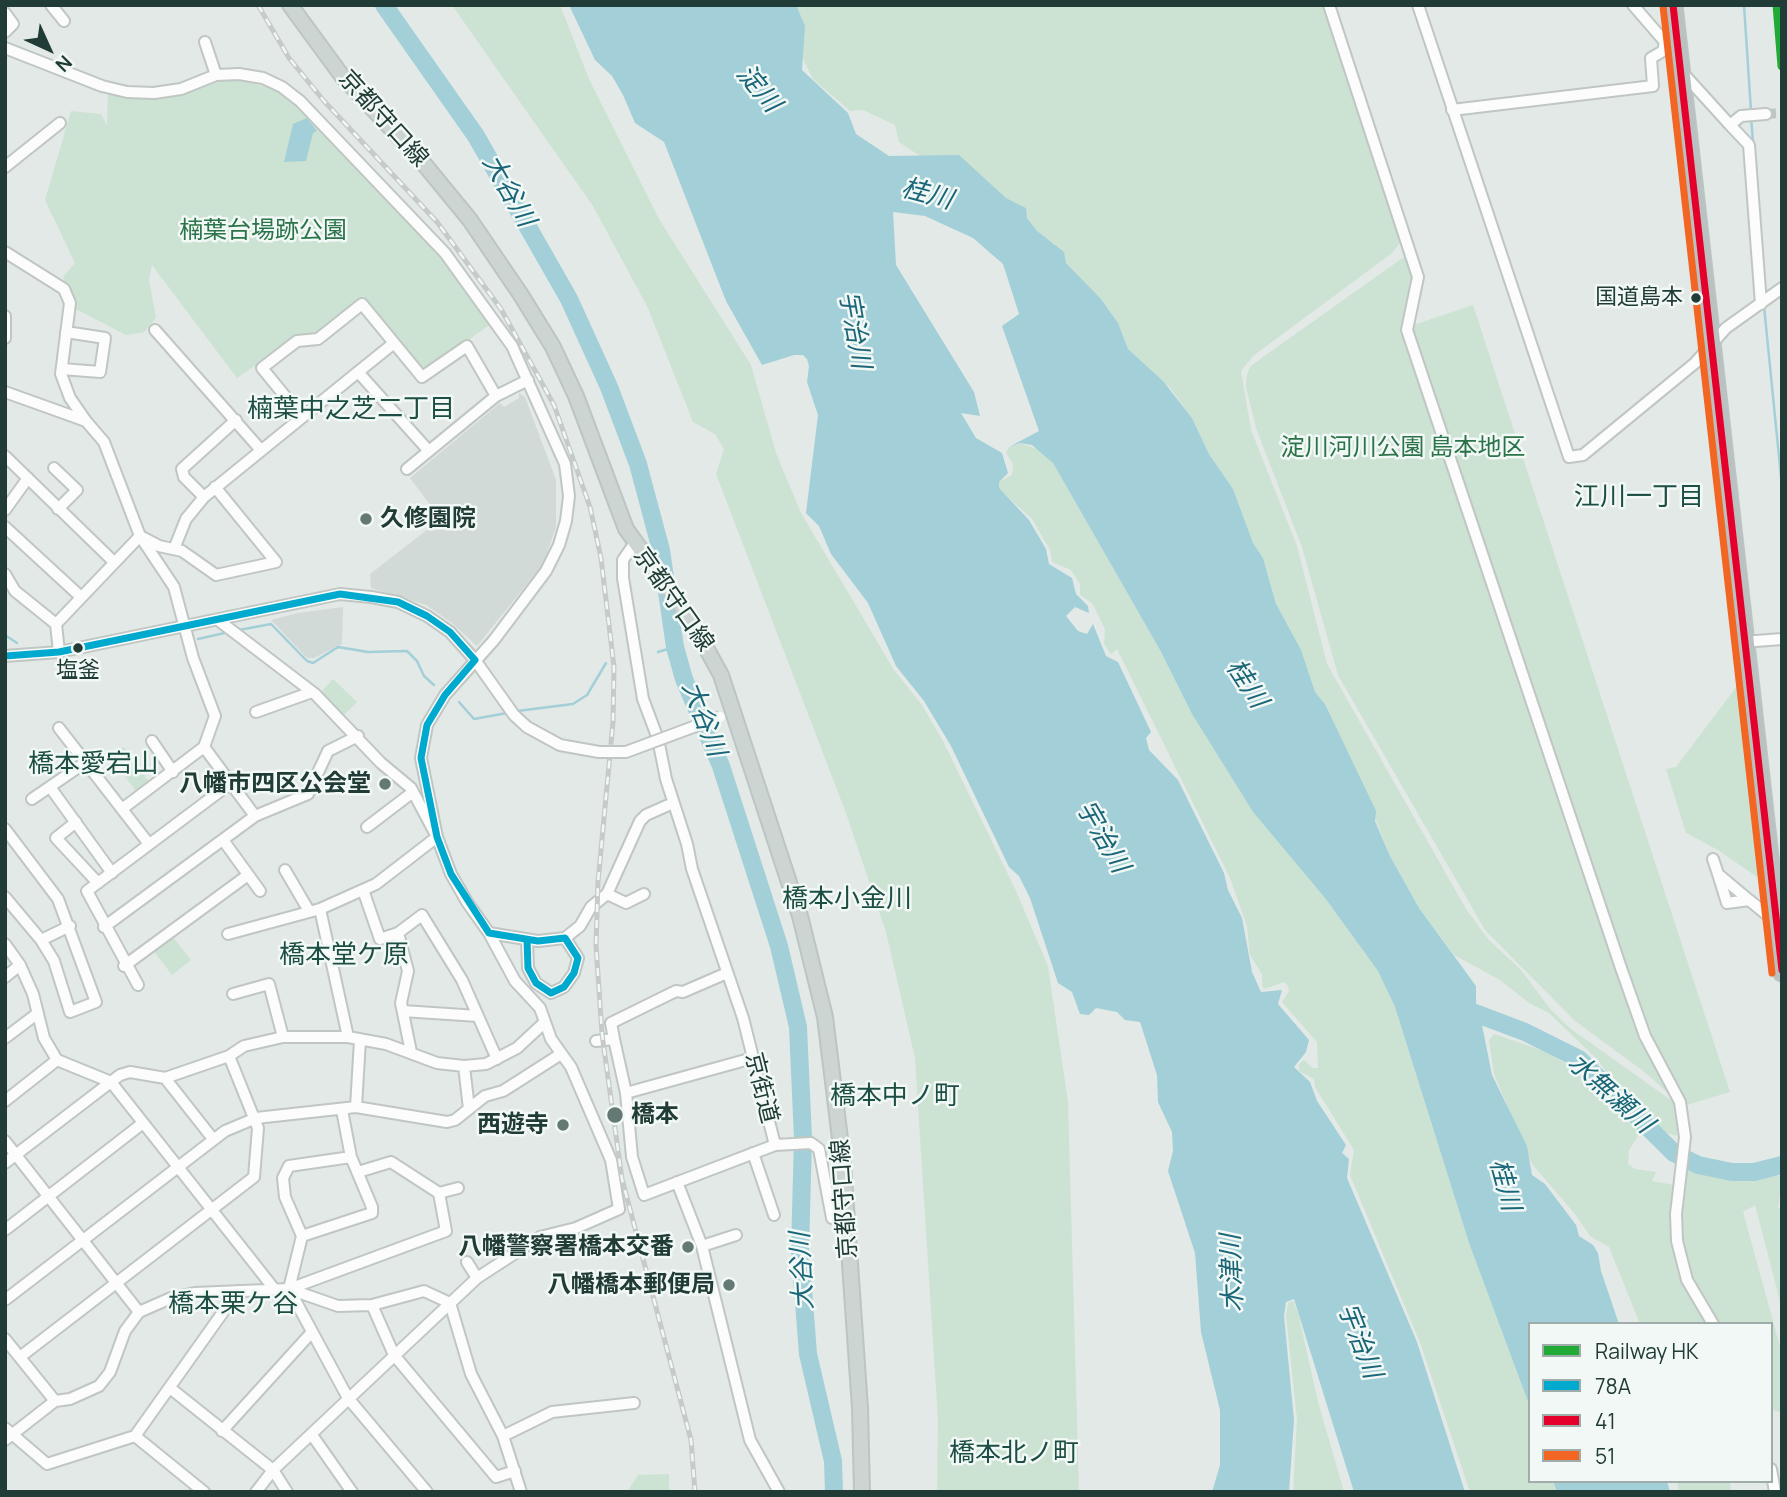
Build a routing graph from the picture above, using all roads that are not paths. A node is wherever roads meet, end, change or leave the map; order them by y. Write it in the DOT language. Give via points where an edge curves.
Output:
graph roads {
  1 [pos="51,5"];
  2 [pos="290,5"];
  3 [pos="1329,5"];
  4 [pos="1418,5"];
  5 [pos="1633,5"];
  6 [pos="1673,5"];
  7 [pos="5,13"];
  8 [pos="64,21"];
  9 [pos="5,33"];
  10 [pos="1671,41"];
  11 [pos="205,42"];
  12 [pos="5,48"];
  13 [pos="1681,71"];
  14 [pos="216,75"];
  15 [pos="1452,110"];
  16 [pos="1766,114"];
  17 [pos="60,123"];
  18 [pos="1730,125"];
  19 [pos="5,167"];
  20 [pos="5,252"];
  21 [pos="1782,288"];
  22 [pos="1763,302"];
  23 [pos="5,316"];
  24 [pos="155,330"];
  25 [pos="66,332"];
  26 [pos="5,338"];
  27 [pos="394,343"];
  28 [pos="1711,344"];
  29 [pos="62,369"];
  30 [pos="358,372"];
  31 [pos="528,380"];
  32 [pos="5,392"];
  33 [pos="496,396"];
  34 [pos="302,417"];
  35 [pos="236,420"];
  36 [pos="86,421"];
  37 [pos="260,449"];
  38 [pos="428,450"];
  39 [pos="5,456"];
  40 [pos="54,468"];
  41 [pos="407,469"];
  42 [pos="28,478"];
  43 [pos="215,487"];
  44 [pos="204,497"];
  45 [pos="58,509"];
  46 [pos="5,510"];
  47 [pos="5,527"];
  48 [pos="140,536"];
  49 [pos="634,544"];
  50 [pos="174,549"];
  51 [pos="114,562"];
  52 [pos="5,574"];
  53 [pos="82,597"];
  54 [pos="218,620"];
  55 [pos="56,624"];
  56 [pos="184,627"];
  57 [pos="1782,639"];
  58 [pos="1744,642"];
  59 [pos="59,652"];
  60 [pos="5,656"];
  61 [pos="475,660"];
  62 [pos="312,692"];
  63 [pos="256,712"];
  64 [pos="726,715"];
  65 [pos="59,727"];
  66 [pos="358,736"];
  67 [pos="152,741"];
  68 [pos="204,747"];
  69 [pos="86,762"];
  70 [pos="173,772"];
  71 [pos="231,783"];
  72 [pos="50,787"];
  73 [pos="413,792"];
  74 [pos="32,799"];
  75 [pos="673,803"];
  76 [pos="122,809"];
  77 [pos="255,816"];
  78 [pos="76,822"];
  79 [pos="367,827"];
  80 [pos="5,829"];
  81 [pos="437,836"];
  82 [pos="223,840"];
  83 [pos="149,844"];
  84 [pos="1713,859"];
  85 [pos="285,870"];
  86 [pos="112,873"];
  87 [pos="1718,874"];
  88 [pos="248,875"];
  89 [pos="99,883"];
  90 [pos="363,890"];
  91 [pos="260,891"];
  92 [pos="607,894"];
  93 [pos="645,894"];
  94 [pos="5,897"];
  95 [pos="1749,900"];
  96 [pos="314,910"];
  97 [pos="1776,922"];
  98 [pos="70,926"];
  99 [pos="104,928"];
  100 [pos="398,933"];
  101 [pos="489,933"];
  102 [pos="228,934"];
  103 [pos="565,938"];
  104 [pos="41,940"];
  105 [pos="527,940"];
  106 [pos="5,944"];
  107 [pos="20,965"];
  108 [pos="124,966"];
  109 [pos="1782,972"];
  110 [pos="727,973"];
  111 [pos="5,977"];
  112 [pos="138,985"];
  113 [pos="233,994"];
  114 [pos="403,1011"];
  115 [pos="38,1013"];
  116 [pos="478,1016"];
  117 [pos="545,1022"];
  118 [pos="283,1037"];
  119 [pos="348,1037"];
  120 [pos="5,1038"];
  121 [pos="614,1039"];
  122 [pos="360,1040"];
  123 [pos="596,1041"];
  124 [pos="411,1052"];
  125 [pos="561,1054"];
  126 [pos="229,1056"];
  127 [pos="752,1058"];
  128 [pos="497,1059"];
  129 [pos="58,1060"];
  130 [pos="464,1066"];
  131 [pos="165,1078"];
  132 [pos="111,1082"];
  133 [pos="626,1093"];
  134 [pos="5,1101"];
  135 [pos="356,1107"];
  136 [pos="469,1109"];
  137 [pos="342,1110"];
  138 [pos="256,1118"];
  139 [pos="144,1123"];
  140 [pos="213,1139"];
  141 [pos="5,1141"];
  142 [pos="775,1145"];
  143 [pos="753,1153"];
  144 [pos="16,1155"];
  145 [pos="351,1157"];
  146 [pos="5,1163"];
  147 [pos="178,1166"];
  148 [pos="358,1172"];
  149 [pos="677,1182"];
  150 [pos="458,1188"];
  151 [pos="439,1193"];
  152 [pos="48,1196"];
  153 [pos="212,1209"];
  154 [pos="774,1215"];
  155 [pos="847,1220"];
  156 [pos="5,1230"];
  157 [pos="736,1235"];
  158 [pos="302,1236"];
  159 [pos="82,1240"];
  160 [pos="702,1246"];
  161 [pos="467,1262"];
  162 [pos="477,1278"];
  163 [pos="116,1283"];
  164 [pos="289,1289"];
  165 [pos="275,1290"];
  166 [pos="238,1291"];
  167 [pos="5,1300"];
  168 [pos="450,1303"];
  169 [pos="372,1305"];
  170 [pos="138,1312"];
  171 [pos="1712,1322"];
  172 [pos="312,1332"];
  173 [pos="5,1339"];
  174 [pos="394,1355"];
  175 [pos="20,1357"];
  176 [pos="170,1388"];
  177 [pos="348,1398"];
  178 [pos="55,1401"];
  179 [pos="634,1403"];
  180 [pos="222,1431"];
  181 [pos="7,1435"];
  182 [pos="312,1435"];
  183 [pos="135,1436"];
  184 [pos="503,1436"];
  185 [pos="273,1470"];
  186 [pos="515,1471"];
  187 [pos="204,1492"];
  188 [pos="256,1492"];
  189 [pos="287,1492"];
  190 [pos="352,1492"];
  191 [pos="427,1492"];
  192 [pos="521,1492"];
  193 [pos="779,1492"];
  194 [pos="862,1492"];
  1 -- 8 [label="street"];
  2 -- 49 [label="main road, 京都守口線" via="342,76 470,220 521,295 576,396"];
  3 -- 171 [label="street" via="1418,277 1407,330 1645,1036 1680,1102 1685,1136 1677,1241 1687,1280"];
  4 -- 15 [label="street"];
  5 -- 10 [label="street"];
  6 -- 10 [label="highway"];
  7 -- 9 [label="street" via="13,24"];
  10 -- 13 [label="highway"];
  10 -- 15 [label="street" via="1651,58 1653,86"];
  11 -- 14 [label="street"];
  12 -- 14 [label="street" via="127,92 181,89"];
  13 -- 18 [label="street"];
  13 -- 28 [label="highway"];
  14 -- 31 [label="street" via="263,78 300,101 453,263 512,346"];
  15 -- 28 [label="street" via="1569,457 1583,455 1695,363"];
  16 -- 18 [label="street" via="1741,116"];
  17 -- 19 [label="street"];
  18 -- 22 [label="street" via="1749,145"];
  20 -- 25 [label="street" via="64,289 70,303"];
  21 -- 22 [label="street"];
  22 -- 28 [label="street"];
  23 -- 26 [label="street"];
  24 -- 35 [label="street"];
  25 -- 29 [label="street"];
  25 -- 29 [label="street" via="105,338 100,372"];
  27 -- 30 [label="street"];
  27 -- 33 [label="street" via="422,377 467,346"];
  27 -- 34 [label="street" via="362,304 318,339 297,341 262,368"];
  28 -- 58 [label="highway"];
  29 -- 36 [label="street" via="70,398"];
  30 -- 34 [label="street"];
  30 -- 38 [label="street"];
  31 -- 33 [label="street"];
  31 -- 61 [label="street" via="565,464 569,496 559,545 546,570"];
  32 -- 36 [label="street"];
  33 -- 38 [label="street"];
  34 -- 37 [label="street"];
  35 -- 37 [label="street"];
  35 -- 44 [label="street" via="182,470"];
  36 -- 48 [label="street" via="104,442"];
  37 -- 43 [label="street"];
  38 -- 41 [label="street"];
  39 -- 42 [label="street"];
  40 -- 45 [label="street" via="77,490"];
  42 -- 45 [label="street"];
  42 -- 46 [label="street"];
  43 -- 44 [label="street"];
  43 -- 50 [label="street" via="276,562 216,575"];
  44 -- 50 [label="street" via="186,519"];
  45 -- 51 [label="street"];
  47 -- 53 [label="street"];
  48 -- 50 [label="street"];
  48 -- 51 [label="street"];
  48 -- 56 [label="street" via="174,587"];
  49 -- 64 [label="main road, 京都守口線" via="712,656"];
  49 -- 75 [label="street, 京街道" via="622,560 623,578 643,699"];
  51 -- 53 [label="street"];
  52 -- 55 [label="street" via="15,591"];
  53 -- 55 [label="street"];
  54 -- 56 [label="street"];
  54 -- 61 [label="street" via="340,594 371,597 427,616 450,632"];
  54 -- 62 [label="street"];
  55 -- 59 [label="street"];
  56 -- 59 [label="street"];
  56 -- 68 [label="street" via="215,716"];
  57 -- 58 [label="street"];
  58 -- 97 [label="highway"];
  59 -- 60 [label="street"];
  61 -- 64 [label="street, bridge" via="514,715 560,745 626,752"];
  61 -- 81 [label="street" via="444,695 427,725 421,758"];
  62 -- 63 [label="street"];
  62 -- 66 [label="street"];
  64 -- 155 [label="main road, 京都守口線" via="800,916 825,1017"];
  65 -- 69 [label="street"];
  66 -- 73 [label="street"];
  66 -- 77 [label="street" via="328,751 308,794"];
  67 -- 70 [label="street"];
  68 -- 70 [label="street"];
  68 -- 71 [label="street"];
  69 -- 72 [label="street"];
  69 -- 76 [label="street"];
  70 -- 76 [label="street"];
  71 -- 77 [label="street"];
  71 -- 83 [label="street"];
  72 -- 74 [label="street"];
  72 -- 78 [label="street"];
  73 -- 79 [label="street"];
  73 -- 81 [label="street"];
  75 -- 92 [label="street" via="640,821"];
  75 -- 110 [label="street, 京街道"];
  76 -- 83 [label="street"];
  77 -- 82 [label="street"];
  78 -- 86 [label="street"];
  78 -- 89 [label="street" via="56,838"];
  80 -- 98 [label="street" via="58,899"];
  81 -- 90 [label="street"];
  81 -- 101 [label="street" via="451,874"];
  82 -- 88 [label="street"];
  82 -- 99 [label="street"];
  83 -- 86 [label="street"];
  84 -- 87 [label="street"];
  85 -- 96 [label="street"];
  86 -- 89 [label="street"];
  87 -- 95 [label="street"];
  87 -- 95 [label="street" via="1727,903"];
  88 -- 91 [label="street"];
  88 -- 108 [label="street"];
  89 -- 99 [label="street" via="87,891"];
  90 -- 96 [label="street"];
  90 -- 100 [label="street" via="380,939"];
  92 -- 93 [label="street" via="626,903"];
  92 -- 103 [label="street"];
  94 -- 104 [label="street"];
  95 -- 97 [label="street"];
  96 -- 102 [label="street"];
  96 -- 119 [label="street"];
  97 -- 109 [label="highway"];
  98 -- 104 [label="street"];
  98 -- 104 [label="street" via="96,1002 70,1012 54,961"];
  99 -- 108 [label="street"];
  100 -- 114 [label="street" via="408,971"];
  100 -- 116 [label="street" via="422,915"];
  101 -- 105 [label="street"];
  101 -- 117 [label="street" via="515,981 540,1008"];
  103 -- 105 [label="street"];
  103 -- 105 [label="street" via="578,958 569,981 551,993 530,975"];
  106 -- 107 [label="street"];
  107 -- 111 [label="street"];
  107 -- 115 [label="street"];
  108 -- 112 [label="street"];
  110 -- 121 [label="street" via="676,991 611,1023"];
  110 -- 127 [label="street, 京街道"];
  113 -- 118 [label="street" via="269,984"];
  114 -- 116 [label="street"];
  114 -- 124 [label="street"];
  115 -- 120 [label="street"];
  115 -- 129 [label="street" via="44,1038"];
  116 -- 128 [label="street"];
  117 -- 125 [label="street"];
  117 -- 128 [label="street"];
  118 -- 119 [label="street"];
  118 -- 126 [label="street" via="244,1046"];
  119 -- 122 [label="street"];
  121 -- 123 [label="street"];
  121 -- 133 [label="street"];
  122 -- 124 [label="street"];
  122 -- 135 [label="street"];
  124 -- 130 [label="street" via="437,1063"];
  125 -- 136 [label="street"];
  125 -- 162 [label="street" via="593,1113 611,1160 619,1209 576,1228 540,1237"];
  126 -- 131 [label="street"];
  126 -- 138 [label="street"];
  127 -- 133 [label="street"];
  127 -- 142 [label="street, 京街道"];
  128 -- 130 [label="street"];
  129 -- 132 [label="street"];
  129 -- 134 [label="street"];
  130 -- 136 [label="street"];
  131 -- 132 [label="street" via="130,1072"];
  131 -- 140 [label="street"];
  132 -- 139 [label="street"];
  132 -- 144 [label="street"];
  133 -- 149 [label="street, 京街道" via="629,1139 644,1195"];
  135 -- 136 [label="street" via="447,1122"];
  135 -- 137 [label="street"];
  137 -- 138 [label="street"];
  137 -- 145 [label="street"];
  138 -- 140 [label="street"];
  138 -- 153 [label="street" via="254,1177"];
  139 -- 147 [label="street"];
  139 -- 152 [label="street"];
  140 -- 147 [label="street"];
  141 -- 144 [label="street"];
  142 -- 143 [label="street, 京街道"];
  142 -- 155 [label="street" via="811,1143 819,1149 832,1218"];
  143 -- 149 [label="street, 京街道"];
  143 -- 154 [label="street"];
  144 -- 146 [label="street"];
  144 -- 152 [label="street"];
  145 -- 148 [label="street"];
  145 -- 158 [label="street" via="289,1166 283,1178 285,1197"];
  147 -- 153 [label="street"];
  147 -- 159 [label="street"];
  148 -- 151 [label="street" via="391,1162"];
  148 -- 158 [label="street" via="372,1206 370,1216"];
  149 -- 160 [label="street"];
  150 -- 151 [label="street"];
  151 -- 164 [label="street" via="446,1231"];
  152 -- 156 [label="street"];
  152 -- 159 [label="street"];
  153 -- 163 [label="street"];
  153 -- 165 [label="street"];
  155 -- 194 [label="main road, 京都守口線"];
  157 -- 160 [label="street"];
  158 -- 164 [label="street"];
  159 -- 163 [label="street"];
  159 -- 167 [label="street"];
  160 -- 193 [label="street" via="747,1430"];
  161 -- 162 [label="street"];
  162 -- 168 [label="street"];
  163 -- 170 [label="street"];
  163 -- 175 [label="street"];
  164 -- 165 [label="street"];
  164 -- 169 [label="street" via="338,1306"];
  164 -- 172 [label="street"];
  165 -- 166 [label="street"];
  166 -- 170 [label="street" via="195,1293"];
  166 -- 176 [label="street"];
  168 -- 169 [label="street" via="424,1291"];
  168 -- 174 [label="street"];
  168 -- 184 [label="street" via="471,1374"];
  169 -- 174 [label="street"];
  170 -- 178 [label="street" via="99,1386"];
  172 -- 177 [label="street"];
  172 -- 180 [label="street"];
  173 -- 175 [label="street"];
  174 -- 177 [label="street"];
  174 -- 186 [label="street" via="496,1477"];
  175 -- 178 [label="street"];
  176 -- 180 [label="street"];
  176 -- 183 [label="street"];
  177 -- 182 [label="street"];
  177 -- 191 [label="street"];
  178 -- 181 [label="street"];
  179 -- 184 [label="street" via="552,1412"];
  180 -- 185 [label="street"];
  181 -- 183 [label="street" via="47,1464"];
  182 -- 185 [label="street"];
  182 -- 190 [label="street"];
  183 -- 187 [label="street"];
  184 -- 186 [label="street"];
  185 -- 188 [label="street"];
  185 -- 189 [label="street"];
  186 -- 192 [label="street"];
}
